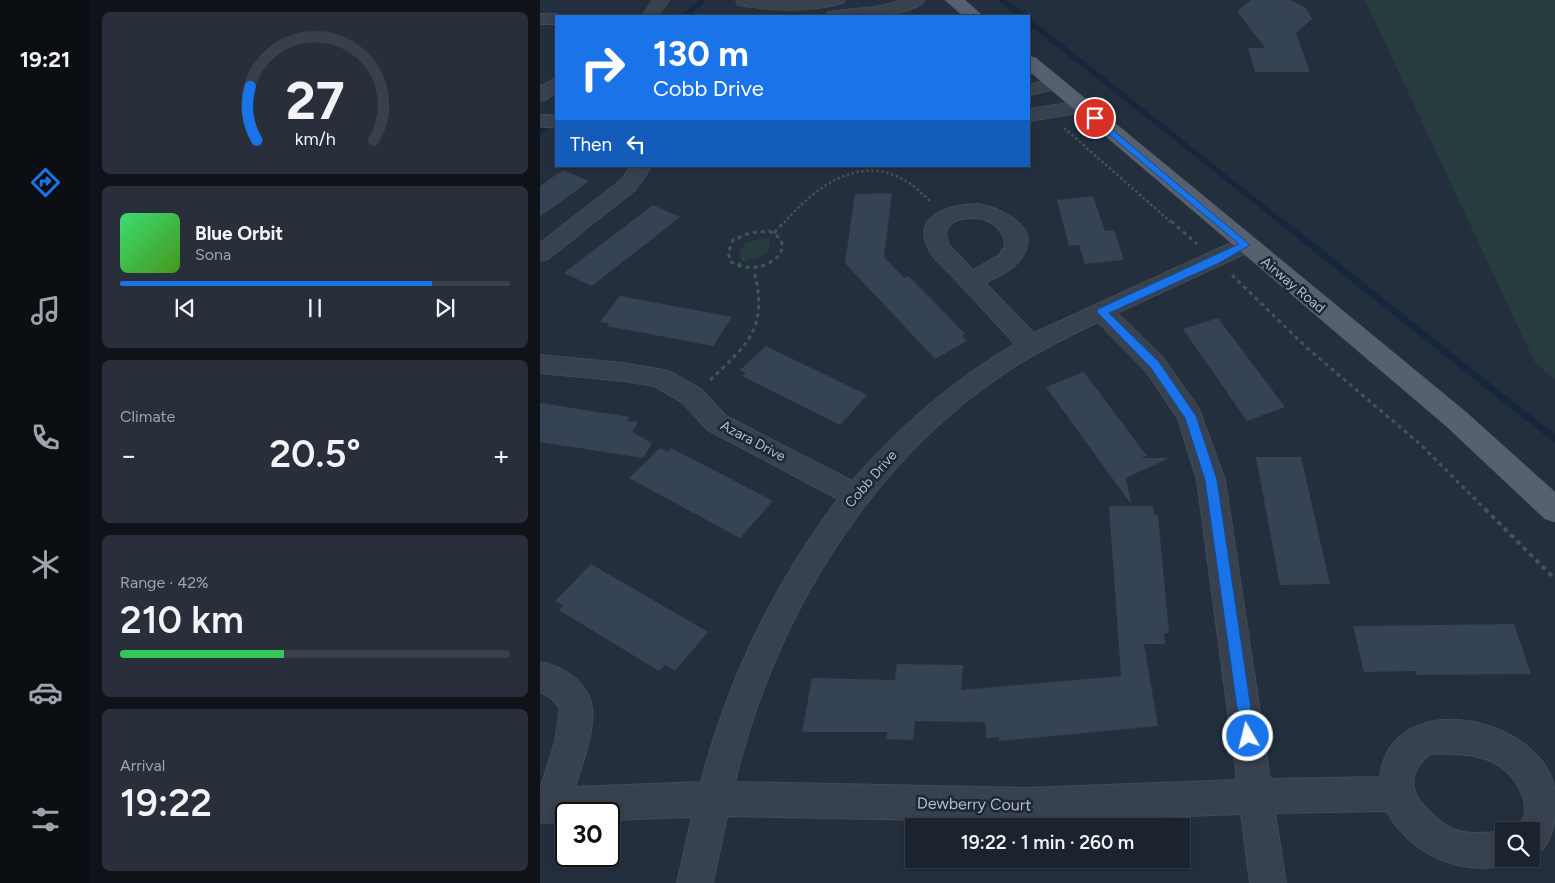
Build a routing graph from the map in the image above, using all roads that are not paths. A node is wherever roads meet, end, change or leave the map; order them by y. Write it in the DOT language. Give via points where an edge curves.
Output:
graph roads {
  1 [pos="661,0"];
  2 [pos="837,0"];
  3 [pos="917,0"];
  4 [pos="954,0"];
  5 [pos="740,4"];
  6 [pos="651,15"];
  7 [pos="857,15"];
  8 [pos="969,15"];
  9 [pos="540,19"];
  10 [pos="555,19"];
  11 [pos="1030,63"];
  12 [pos="1054,84"];
  13 [pos="555,85"];
  14 [pos="1030,90"];
  15 [pos="540,95"];
  16 [pos="1082,107"];
  17 [pos="1037,113"];
  18 [pos="555,121"];
  19 [pos="540,122"];
  20 [pos="641,167"];
  21 [pos="1245,245"];
  22 [pos="540,254"];
  23 [pos="971,281"];
  24 [pos="1102,312"];
  25 [pos="1032,346"];
  26 [pos="540,364"];
  27 [pos="855,495"];
  28 [pos="1555,510"];
  29 [pos="540,677"];
  30 [pos="1396,794"];
  31 [pos="1256,796"];
  32 [pos="714,799"];
  33 [pos="546,806"];
  34 [pos="1540,823"];
  35 [pos="1495,851"];
  36 [pos="695,883"];
  37 [pos="1268,883"];
  1 -- 6 [label="street"];
  2 -- 5 [label="street" via="796,8"];
  3 -- 7 [label="street"];
  4 -- 8 [label="main road"];
  9 -- 10 [label="street"];
  11 -- 12 [label="main road, Airway Road"];
  12 -- 14 [label="street"];
  12 -- 16 [label="main road, Airway Road"];
  13 -- 15 [label="street"];
  16 -- 17 [label="street"];
  16 -- 21 [label="main road, Airway Road"];
  18 -- 19 [label="street"];
  20 -- 22 [label="street" via="628,185"];
  21 -- 24 [label="street, Cobb Drive"];
  21 -- 28 [label="main road, Airway Road" via="1456,419"];
  23 -- 23 [label="street" via="944,254 936,241 935,231 939,222 948,216 959,212 987,212 1013,231 1017,240 1015,250 1007,259"];
  23 -- 25 [label="street"];
  24 -- 25 [label="street, Cobb Drive"];
  24 -- 31 [label="street" via="1155,365 1190,416 1211,480"];
  25 -- 27 [label="street, Cobb Drive" via="962,392 922,425"];
  26 -- 27 [label="street, Azara Drive" via="660,378 692,396 717,423"];
  27 -- 32 [label="street, Cobb Drive" via="815,553 772,631 744,697"];
  29 -- 33 [label="street, Dewberry Court" via="563,687 576,707 574,726"];
  30 -- 31 [label="street, Dewberry Court"];
  30 -- 34 [label="street" via="1394,776 1411,747 1426,738 1479,739 1500,746 1520,761 1542,800"];
  30 -- 35 [label="street" via="1408,815 1427,835 1450,847"];
  31 -- 32 [label="street, Dewberry Court" via="1026,805"];
  31 -- 37 [label="street"];
  32 -- 33 [label="street, Dewberry Court"];
  32 -- 36 [label="street, Cobb Drive"];
}
